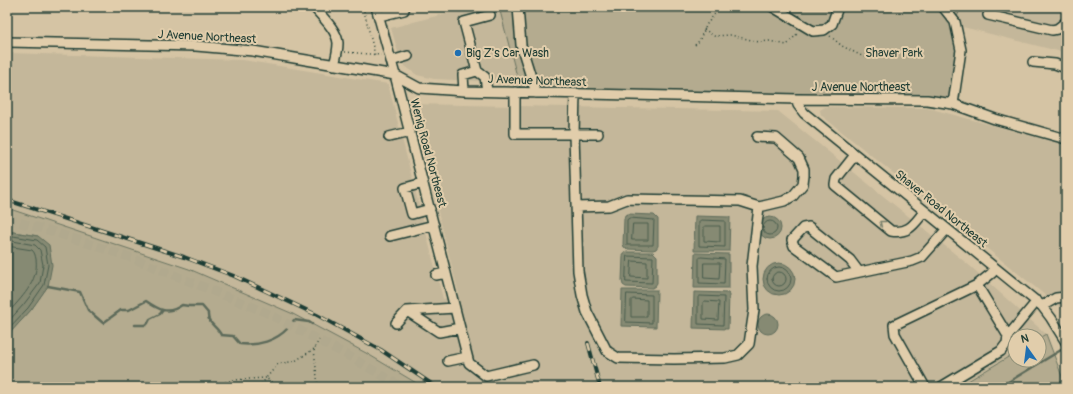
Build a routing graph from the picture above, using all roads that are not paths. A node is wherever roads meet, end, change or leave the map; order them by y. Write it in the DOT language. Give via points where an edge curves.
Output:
graph roads {
  1 [pos="314,7"];
  2 [pos="376,7"];
  3 [pos="518,7"];
  4 [pos="772,7"];
  5 [pos="838,7"];
  6 [pos="943,7"];
  7 [pos="404,10"];
  8 [pos="490,15"];
  9 [pos="988,15"];
  10 [pos="378,16"];
  11 [pos="1066,22"];
  12 [pos="7,42"];
  13 [pos="408,56"];
  14 [pos="391,61"];
  15 [pos="1033,62"];
  16 [pos="334,65"];
  17 [pos="1066,68"];
  18 [pos="477,71"];
  19 [pos="395,75"];
  20 [pos="464,91"];
  21 [pos="488,91"];
  22 [pos="515,92"];
  23 [pos="536,93"];
  24 [pos="575,94"];
  25 [pos="797,99"];
  26 [pos="953,104"];
  27 [pos="410,132"];
  28 [pos="574,134"];
  29 [pos="598,134"];
  30 [pos="389,137"];
  31 [pos="757,137"];
  32 [pos="1066,139"];
  33 [pos="855,155"];
  34 [pos="423,183"];
  35 [pos="758,206"];
  36 [pos="576,207"];
  37 [pos="430,209"];
  38 [pos="924,212"];
  39 [pos="434,225"];
  40 [pos="946,230"];
  41 [pos="390,236"];
  42 [pos="994,268"];
  43 [pos="859,272"];
  44 [pos="446,273"];
  45 [pos="436,275"];
  46 [pos="976,285"];
  47 [pos="1066,297"];
  48 [pos="1039,304"];
  49 [pos="455,306"];
  50 [pos="407,311"];
  51 [pos="396,323"];
  52 [pos="460,328"];
  53 [pos="1016,328"];
  54 [pos="1007,334"];
  55 [pos="1066,342"];
  56 [pos="1007,343"];
  57 [pos="467,357"];
  58 [pos="448,361"];
  59 [pos="533,365"];
  60 [pos="925,387"];
  61 [pos="941,387"];
  1 -- 16 [label="street" via="336,37 338,44"];
  2 -- 10 [label="street, Wenig Road Northeast"];
  3 -- 23 [label="street" via="521,45"];
  4 -- 5 [label="street" via="813,31 824,30 832,24"];
  6 -- 26 [label="street" via="955,22 961,50"];
  7 -- 10 [label="street"];
  8 -- 18 [label="street" via="464,22"];
  9 -- 11 [label="street" via="1052,30 1057,30"];
  10 -- 14 [label="street, Wenig Road Northeast"];
  12 -- 16 [label="street, J Avenue Northeast" via="253,50"];
  13 -- 14 [label="street"];
  14 -- 19 [label="street, Wenig Road Northeast"];
  15 -- 17 [label="street"];
  16 -- 19 [label="street, J Avenue Northeast"];
  18 -- 20 [label="street" via="463,75"];
  18 -- 21 [label="street" via="485,77"];
  19 -- 20 [label="street, J Avenue Northeast" via="419,88"];
  19 -- 27 [label="street, Wenig Road Northeast"];
  20 -- 21 [label="street, J Avenue Northeast"];
  21 -- 22 [label="street, J Avenue Northeast"];
  22 -- 23 [label="street, J Avenue Northeast"];
  22 -- 28 [label="street" via="515,134"];
  23 -- 24 [label="street, J Avenue Northeast"];
  24 -- 25 [label="street, J Avenue Northeast"];
  24 -- 28 [label="street"];
  25 -- 26 [label="street, J Avenue Northeast" via="926,100"];
  25 -- 33 [label="street, Shaver Road Northeast" via="804,113"];
  26 -- 32 [label="street, J Avenue Northeast"];
  27 -- 30 [label="street"];
  27 -- 34 [label="street, Wenig Road Northeast"];
  28 -- 29 [label="street"];
  28 -- 36 [label="street"];
  31 -- 35 [label="street" via="776,138 800,158 804,169 803,184 793,196 784,201"];
  33 -- 38 [label="street, Shaver Road Northeast"];
  38 -- 33 [label="street, one-way" via="907,230 891,231 835,185 836,179"];
  34 -- 37 [label="street, Wenig Road Northeast"];
  34 -- 37 [label="street" via="405,188 412,214"];
  35 -- 36 [label="street" via="740,201 627,199 609,206"];
  35 -- 36 [label="street" via="752,266 754,310 749,344 738,355 725,358 674,359 618,358 607,351 587,312 582,295 578,271"];
  37 -- 39 [label="street, Wenig Road Northeast"];
  38 -- 40 [label="street, Shaver Road Northeast"];
  39 -- 41 [label="street"];
  39 -- 44 [label="street, Wenig Road Northeast"];
  40 -- 42 [label="street, Shaver Road Northeast"];
  40 -- 43 [label="street" via="922,257"];
  42 -- 46 [label="street" via="992,273"];
  42 -- 48 [label="street, Shaver Road Northeast"];
  43 -- 43 [label="street" via="836,277 794,246 792,240 802,228 809,228 850,260"];
  44 -- 45 [label="street"];
  44 -- 49 [label="street, Wenig Road Northeast"];
  46 -- 54 [label="street"];
  46 -- 60 [label="street" via="894,325 895,334"];
  47 -- 48 [label="street"];
  48 -- 53 [label="street"];
  48 -- 55 [label="street, Shaver Road Northeast"];
  49 -- 50 [label="street"];
  49 -- 52 [label="street, Wenig Road Northeast"];
  50 -- 51 [label="street"];
  50 -- 52 [label="street" via="439,332"];
  52 -- 57 [label="street, Wenig Road Northeast"];
  56 -- 61 [label="street" via="1001,351"];
  57 -- 58 [label="street"];
  57 -- 59 [label="street" via="468,363 486,376"];
}
